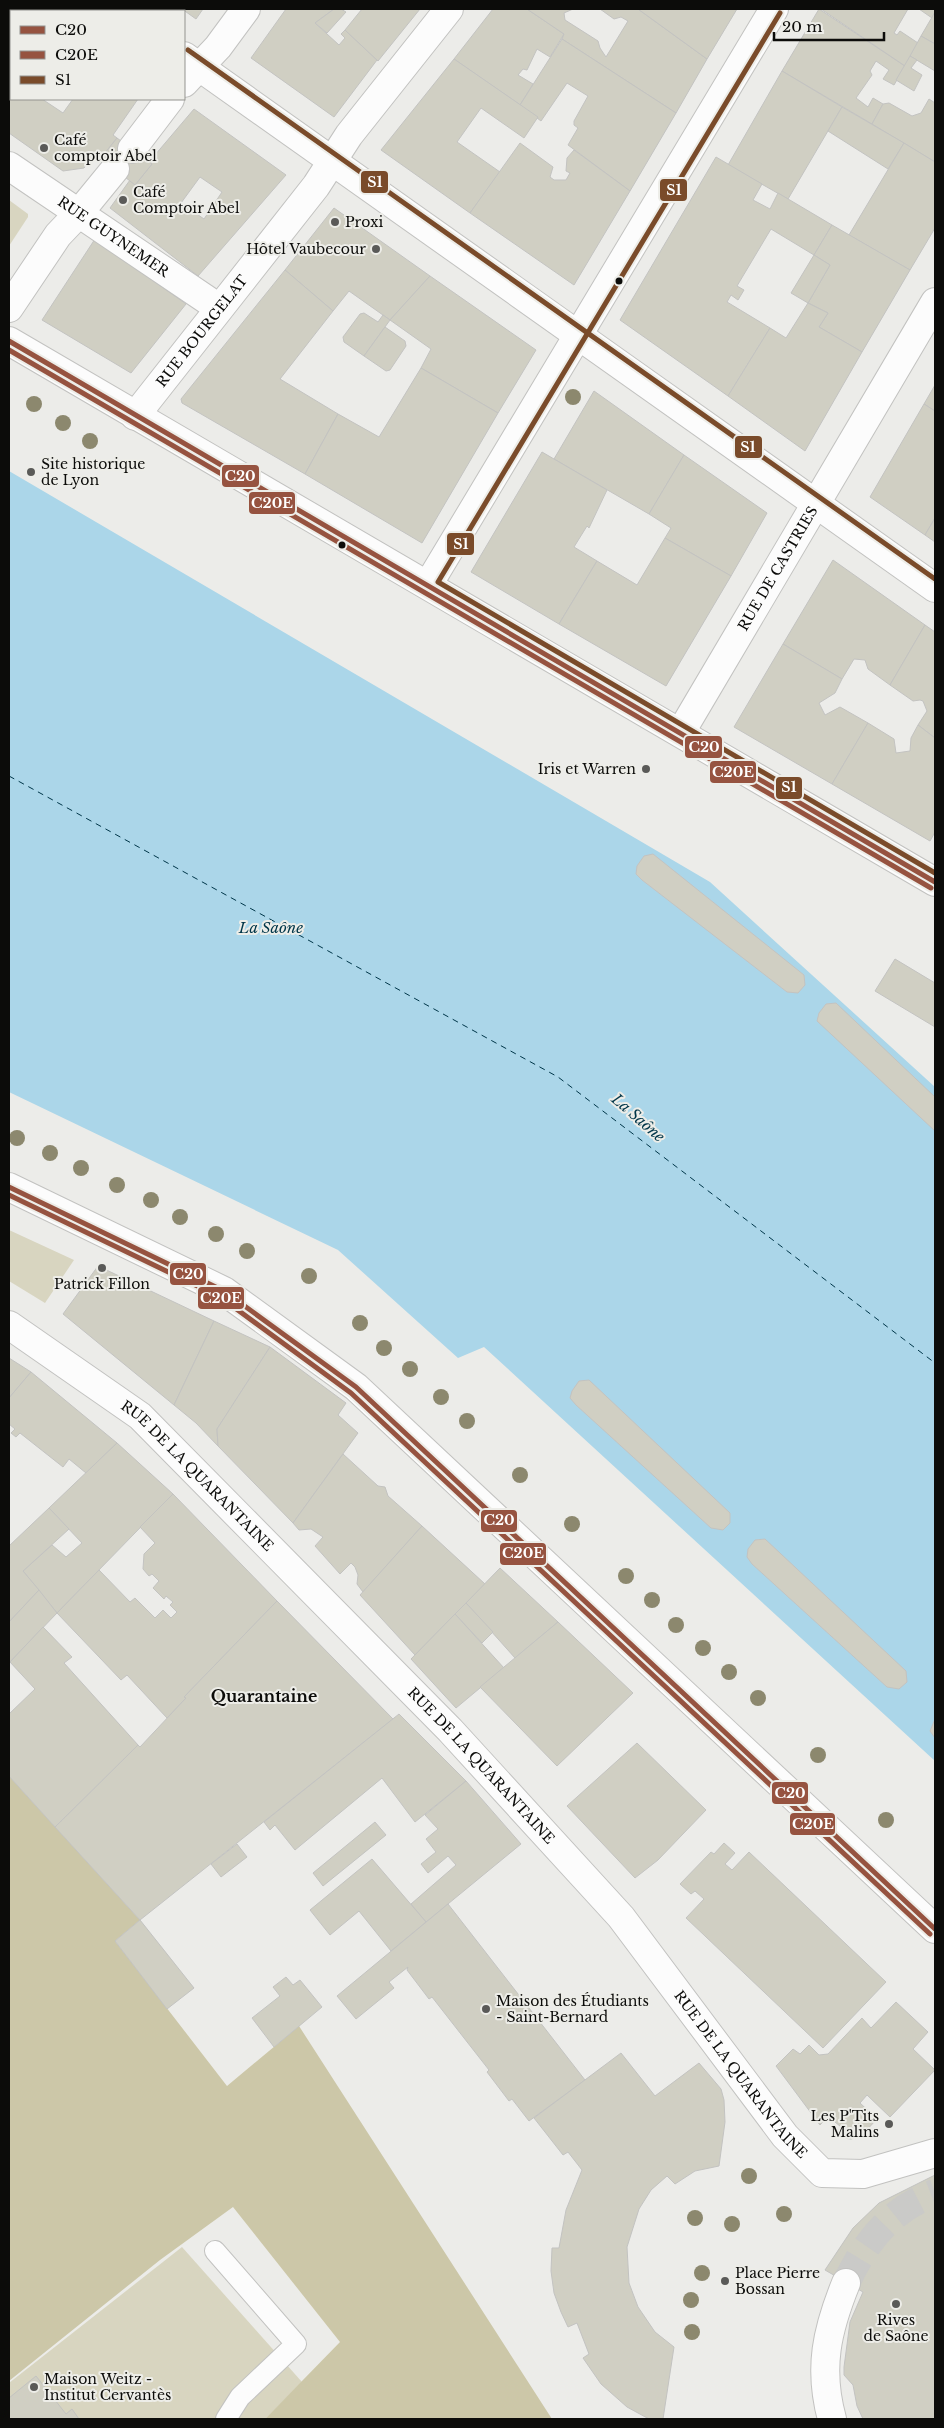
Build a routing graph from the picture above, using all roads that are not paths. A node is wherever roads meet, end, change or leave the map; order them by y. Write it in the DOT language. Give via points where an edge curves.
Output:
graph roads {
  1 [pos="246,9"];
  2 [pos="449,9"];
  3 [pos="774,9"];
  4 [pos="189,68"];
  5 [pos="169,100"];
  6 [pos="332,162"];
  7 [pos="9,166"];
  8 [pos="79,213"];
  9 [pos="935,302"];
  10 [pos="9,308"];
  11 [pos="219,308"];
  12 [pos="579,336"];
  13 [pos="9,341"];
  14 [pos="135,416"];
  15 [pos="817,504"];
  16 [pos="428,585"];
  17 [pos="935,588"];
  18 [pos="681,732"];
  19 [pos="935,882"];
  20 [pos="9,1188"];
  21 [pos="9,1325"];
  22 [pos="935,1929"];
  23 [pos="935,2152"];
  24 [pos="215,2251"];
  25 [pos="846,2283"];
  26 [pos="226,2419"];
  27 [pos="832,2419"];
  1 -- 4 [label="main road" via="218,47"];
  2 -- 6 [label="main road, RUE BOURGELAT" via="349,135"];
  3 -- 12 [label="main road"];
  4 -- 6 [label="main road"];
  5 -- 8 [label="main road"];
  6 -- 11 [label="main road, RUE BOURGELAT"];
  6 -- 12 [label="main road"];
  7 -- 8 [label="main road, RUE GUYNEMER"];
  8 -- 10 [label="main road" via="58,235"];
  8 -- 11 [label="main road, RUE GUYNEMER"];
  9 -- 15 [label="main road, RUE DE CASTRIES"];
  11 -- 14 [label="main road, RUE BOURGELAT"];
  12 -- 15 [label="main road"];
  12 -- 16 [label="main road"];
  13 -- 14 [label="main road"];
  14 -- 16 [label="main road"];
  15 -- 17 [label="main road"];
  15 -- 18 [label="main road, RUE DE CASTRIES"];
  16 -- 18 [label="main road"];
  18 -- 19 [label="main road"];
  20 -- 22 [label="main road" via="224,1291 356,1387"];
  21 -- 23 [label="main road, RUE DE LA QUARANTAINE" via="140,1416 450,1730 622,1917 785,2136 822,2173 863,2174"];
  24 -- 26 [label="lane" via="296,2344 240,2397"];
  25 -- 27 [label="main road" via="826,2341 826,2379"];
}
